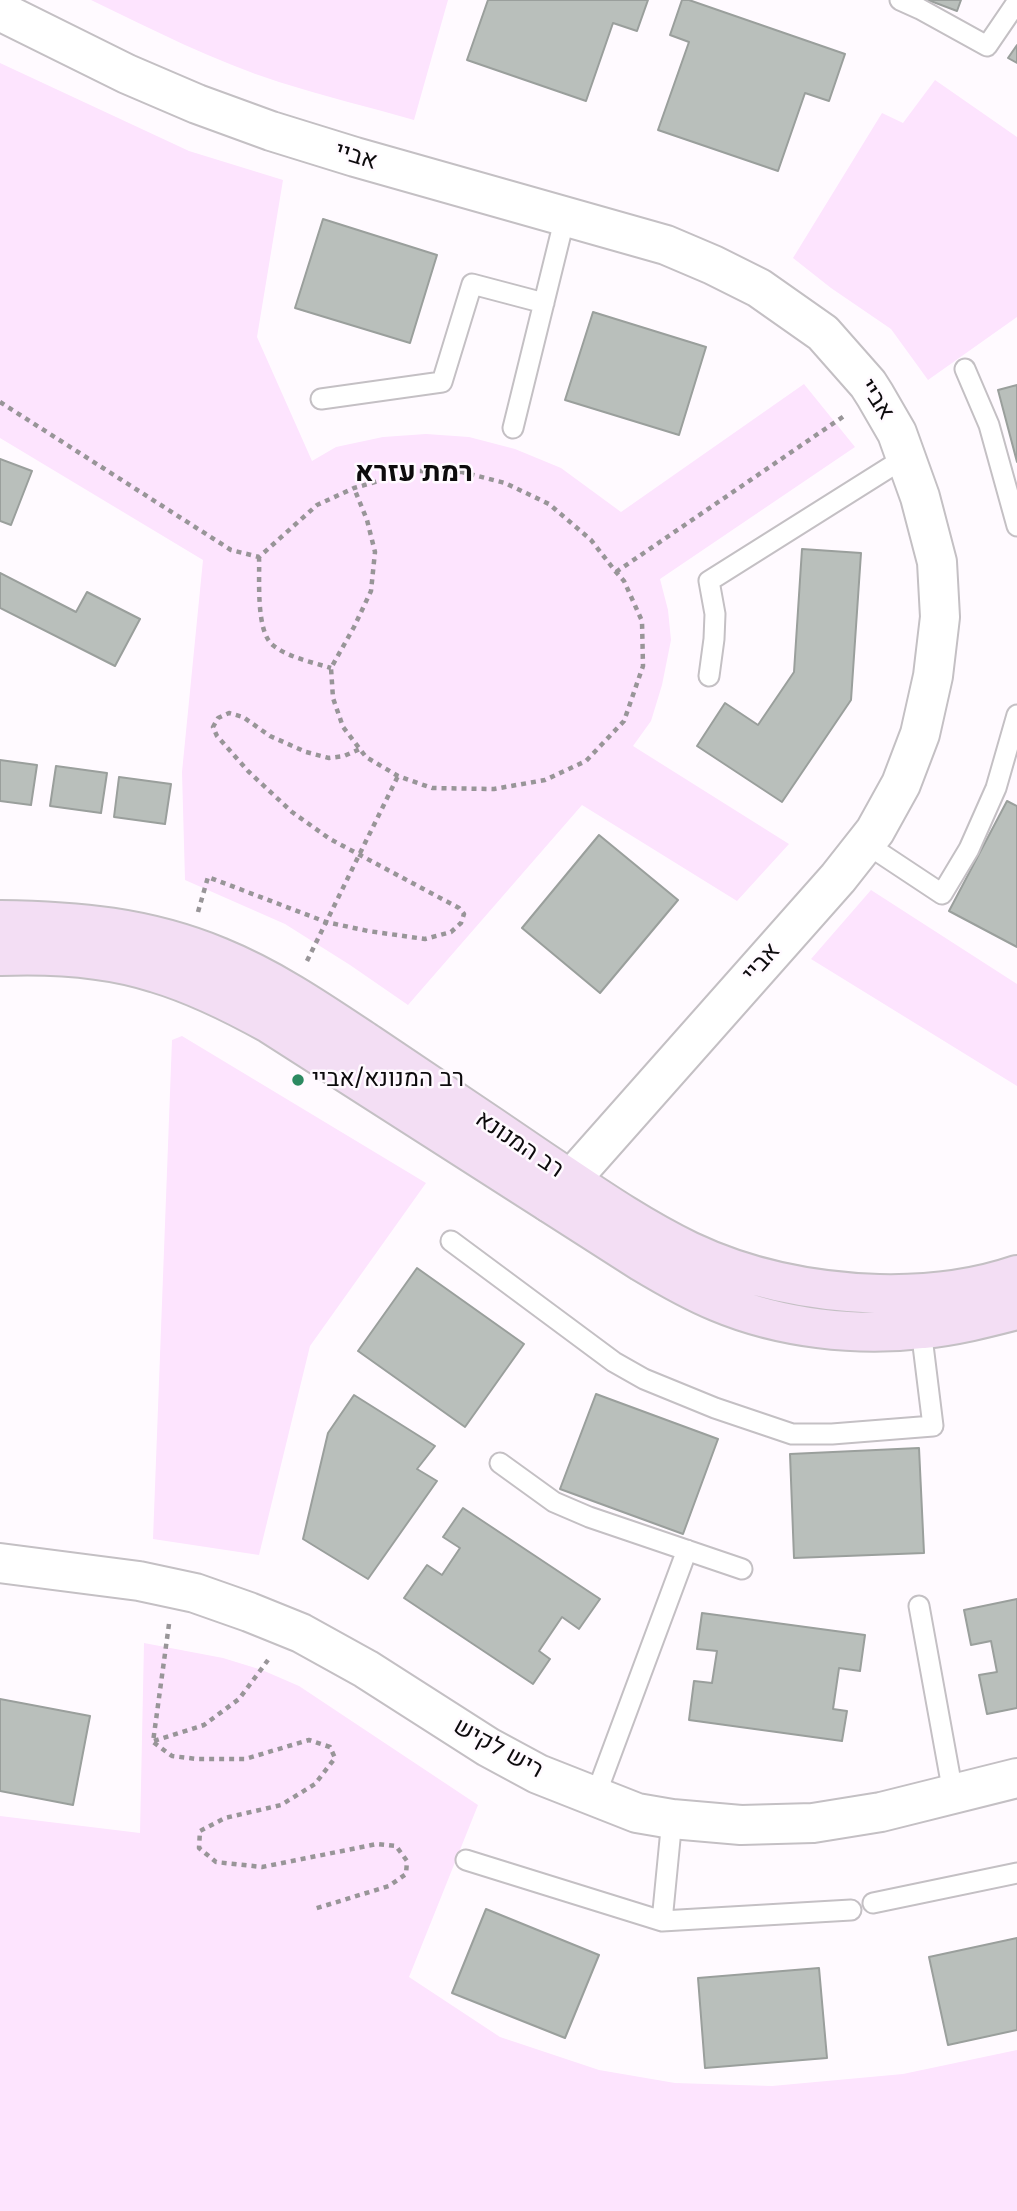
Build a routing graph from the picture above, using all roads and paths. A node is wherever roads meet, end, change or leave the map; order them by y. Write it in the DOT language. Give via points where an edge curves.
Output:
graph roads {
  1 [pos="900,0"];
  2 [pos="1017,2"];
  3 [pos="7,17"];
  4 [pos="565,217"];
  5 [pos="544,303"];
  6 [pos="965,369"];
  7 [pos="875,395"];
  8 [pos="321,399"];
  9 [pos="0,402"];
  10 [pos="513,428"];
  11 [pos="906,457"];
  12 [pos="354,488"];
  13 [pos="1017,526"];
  14 [pos="259,557"];
  15 [pos="616,572"];
  16 [pos="331,668"];
  17 [pos="709,676"];
  18 [pos="1017,715"];
  19 [pos="360,749"];
  20 [pos="398,776"];
  21 [pos="865,843"];
  22 [pos="359,855"];
  23 [pos="0,920"];
  24 [pos="326,922"];
  25 [pos="189,946"];
  26 [pos="0,956"];
  27 [pos="291,994"];
  28 [pos="560,1191"];
  29 [pos="451,1241"];
  30 [pos="1017,1275"];
  31 [pos="1017,1310"];
  32 [pos="921,1329"];
  33 [pos="500,1463"];
  34 [pos="687,1550"];
  35 [pos="0,1563"];
  36 [pos="742,1569"];
  37 [pos="174,1588"];
  38 [pos="919,1606"];
  39 [pos="291,1629"];
  40 [pos="153,1742"];
  41 [pos="1017,1778"];
  42 [pos="954,1793"];
  43 [pos="595,1797"];
  44 [pos="672,1819"];
  45 [pos="466,1860"];
  46 [pos="1017,1873"];
  47 [pos="873,1903"];
  48 [pos="314,1909"];
  49 [pos="852,1910"];
  50 [pos="662,1921"];
  1 -- 2 [label="lane" via="987,46"];
  3 -- 4 [label="street, אביי" via="127,74 259,127"];
  4 -- 5 [label="lane"];
  4 -- 7 [label="street, אביי" via="666,245 759,288 823,333"];
  5 -- 8 [label="lane" via="472,284 442,382"];
  5 -- 10 [label="lane"];
  6 -- 13 [label="lane" via="989,425"];
  7 -- 11 [label="street, אביי"];
  7 -- 15 [label="path"];
  9 -- 14 [label="path" via="231,550"];
  11 -- 17 [label="lane" via="709,581 715,614"];
  11 -- 21 [label="street, אביי" via="937,562 940,617 920,734 901,784"];
  12 -- 14 [label="path" via="317,505"];
  12 -- 15 [label="path" via="414,471 462,472 505,483 549,504 590,540"];
  12 -- 16 [label="path" via="375,552 371,591"];
  14 -- 16 [label="path" via="260,620 271,645"];
  15 -- 20 [label="path" via="642,621 643,666 624,721 586,761 545,780 494,789 432,788"];
  16 -- 19 [label="path" via="333,698 343,727"];
  18 -- 21 [label="lane" via="996,788 970,849 942,894"];
  19 -- 20 [label="path"];
  19 -- 22 [label="path" via="329,758 306,752 229,713 213,727 249,772 292,812"];
  20 -- 22 [label="path"];
  21 -- 28 [label="street, אביי"];
  22 -- 24 [label="path"];
  22 -- 24 [label="path" via="459,908 464,914 461,923 451,932 425,939"];
  23 -- 25 [label="street, רב המנונא" via="118,927"];
  24 -- 25 [label="path" via="208,877"];
  24 -- 27 [label="path"];
  25 -- 27 [label="street, רב המנונא"];
  26 -- 28 [label="street, רב המנונא" via="108,962 155,972 235,1004"];
  27 -- 28 [label="street, רב המנונא"];
  28 -- 30 [label="street, רב המנונא" via="604,1203 689,1251 790,1284 844,1293 906,1294 965,1289"];
  28 -- 32 [label="street, רב המנונא" via="680,1284 721,1303 814,1327"];
  29 -- 32 [label="lane" via="614,1362 715,1408 792,1434 933,1426"];
  31 -- 32 [label="street, רב המנונא"];
  33 -- 34 [label="lane" via="554,1502"];
  34 -- 36 [label="lane"];
  34 -- 43 [label="lane"];
  35 -- 37 [label="street, ריש לקיש"];
  37 -- 39 [label="street, ריש לקיש"];
  37 -- 40 [label="path"];
  38 -- 42 [label="lane"];
  39 -- 40 [label="path" via="239,1699 204,1725"];
  39 -- 43 [label="street, ריש לקיש" via="366,1669 488,1747"];
  40 -- 48 [label="path" via="172,1756 197,1759 245,1759 309,1740 330,1747 335,1758 315,1784 281,1805 225,1818 200,1831 199,1847 216,1862 262,1867 377,1844 396,1846 407,1861 407,1874 389,1886"];
  41 -- 42 [label="street, ריש לקיש"];
  42 -- 44 [label="street, ריש לקיש" via="813,1823 741,1825"];
  43 -- 44 [label="street, ריש לקיש" via="637,1813"];
  44 -- 50 [label="lane"];
  45 -- 50 [label="lane"];
  46 -- 47 [label="lane"];
  49 -- 50 [label="lane"];
}
